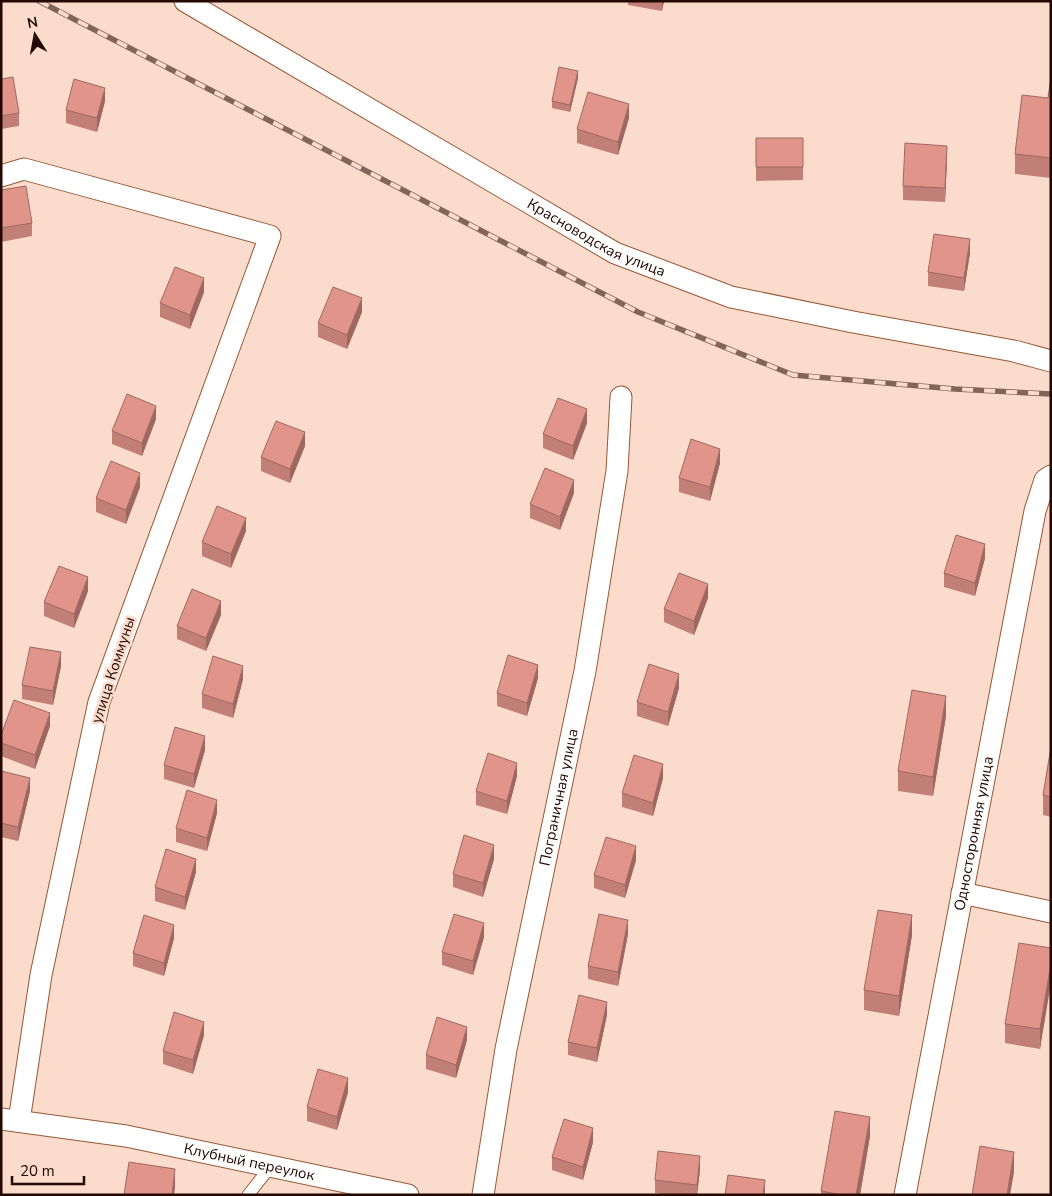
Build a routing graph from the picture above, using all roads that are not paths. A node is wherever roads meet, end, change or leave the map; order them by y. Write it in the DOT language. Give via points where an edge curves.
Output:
graph roads {
  1 [pos="185,1"];
  2 [pos="1,176"];
  3 [pos="1051,361"];
  4 [pos="621,397"];
  5 [pos="1051,476"];
  6 [pos="962,893"];
  7 [pos="1051,912"];
  8 [pos="10,1120"];
  9 [pos="271,1166"];
  10 [pos="248,1195"];
  11 [pos="408,1195"];
  12 [pos="483,1195"];
  13 [pos="905,1195"];
  1 -- 3 [label="street, Красноводская улица" via="615,253 731,297 1014,351"];
  2 -- 8 [label="street, улица Коммуны" via="24,169 270,236 99,702"];
  4 -- 12 [label="street, Пограничная улица" via="617,471 585,670 506,1049"];
  5 -- 6 [label="street, Односторонняя улица" via="1045,480 1035,511"];
  6 -- 7 [label="street"];
  6 -- 13 [label="street, Односторонняя улица"];
  8 -- 9 [label="street, Клубный переулок" via="126,1136"];
  9 -- 10 [label="lane"];
  9 -- 11 [label="street, Клубный переулок"];
}
